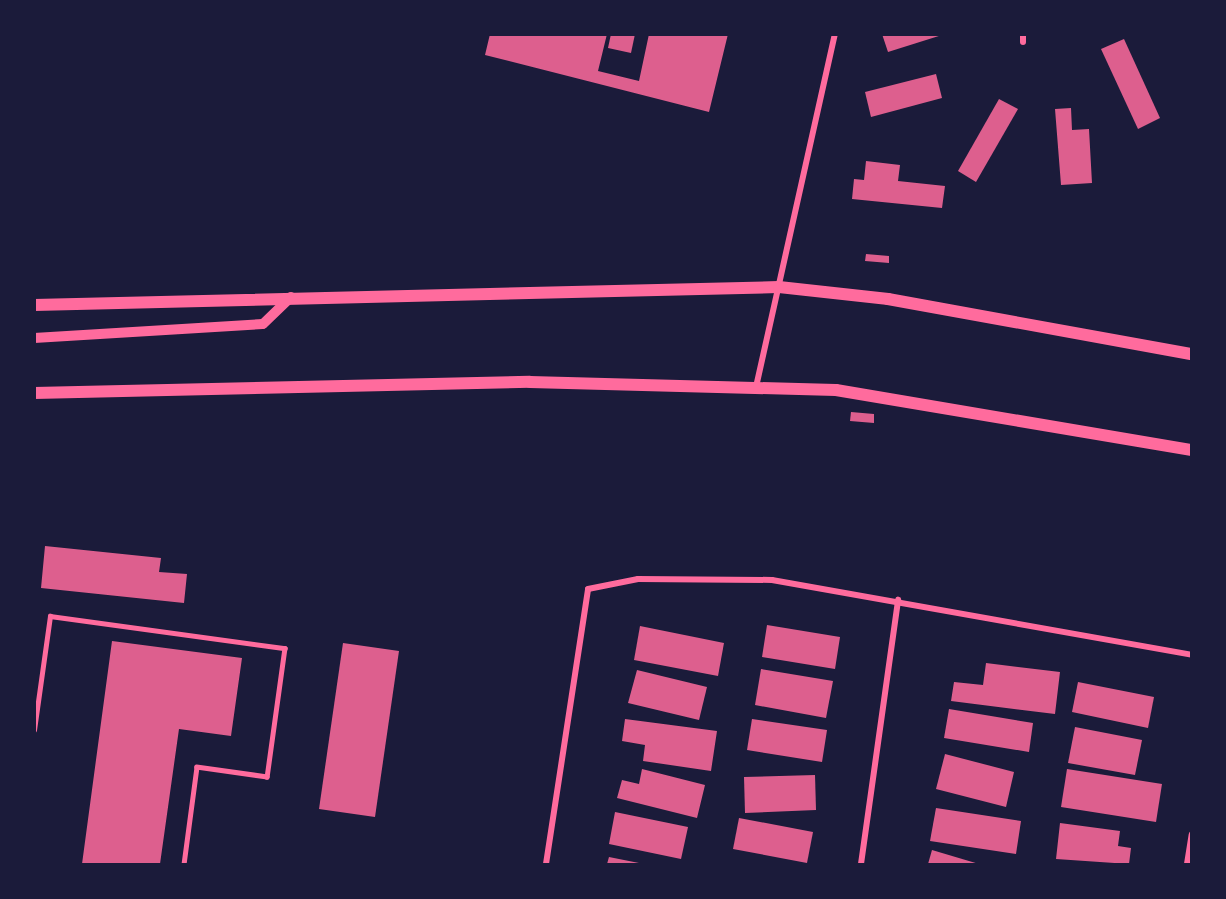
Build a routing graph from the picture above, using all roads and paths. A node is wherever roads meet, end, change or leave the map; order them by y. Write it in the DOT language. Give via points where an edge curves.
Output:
graph roads {
  1 [pos="835,34"];
  2 [pos="1023,34"];
  3 [pos="1023,42"];
  4 [pos="778,286"];
  5 [pos="291,296"];
  6 [pos="34,305"];
  7 [pos="34,338"];
  8 [pos="1191,354"];
  9 [pos="756,388"];
  10 [pos="34,393"];
  11 [pos="1191,450"];
  12 [pos="898,600"];
  13 [pos="1191,655"];
  14 [pos="34,730"];
  15 [pos="1191,834"];
  16 [pos="184,864"];
  17 [pos="546,864"];
  18 [pos="861,864"];
  19 [pos="1187,864"];
  1 -- 4 [label="street"];
  2 -- 3 [label="street"];
  4 -- 5 [label="main road"];
  4 -- 8 [label="main road" via="888,299"];
  4 -- 9 [label="street"];
  5 -- 6 [label="main road"];
  5 -- 7 [label="street" via="263,324"];
  9 -- 10 [label="main road" via="530,382"];
  9 -- 11 [label="main road" via="836,390"];
  12 -- 13 [label="street"];
  12 -- 17 [label="street" via="772,580 638,579 588,589"];
  12 -- 18 [label="street"];
  14 -- 16 [label="lane" via="50,616 285,648 267,777 197,767"];
  15 -- 19 [label="street"];
}
